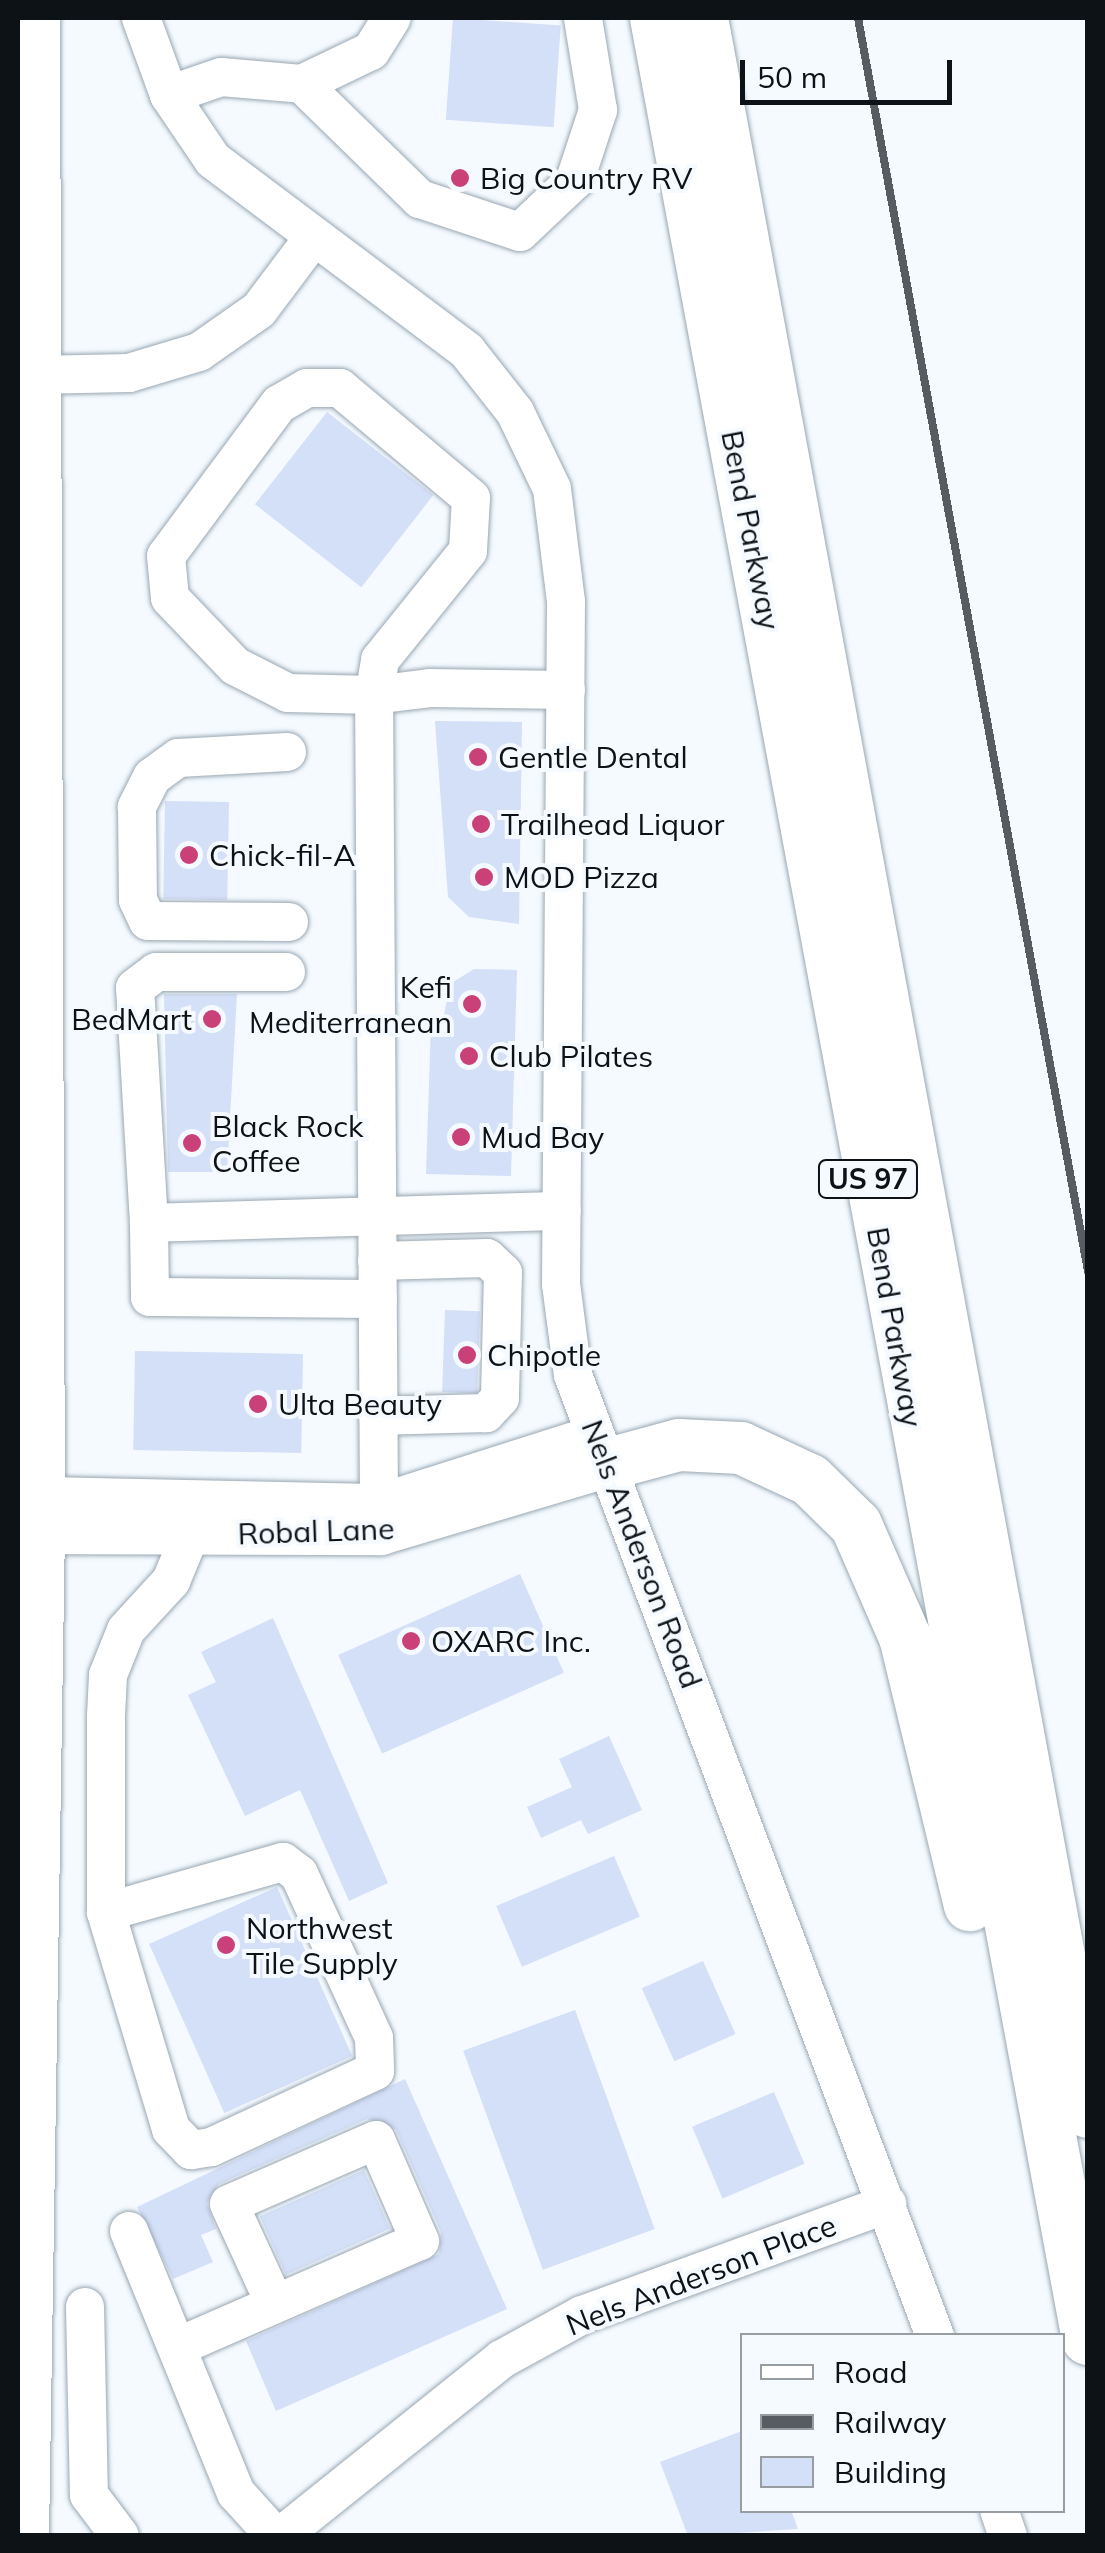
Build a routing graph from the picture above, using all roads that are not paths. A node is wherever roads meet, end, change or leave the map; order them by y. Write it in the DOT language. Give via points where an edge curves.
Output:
graph roads {
  1 [pos="36,18"];
  2 [pos="141,18"];
  3 [pos="392,18"];
  4 [pos="583,18"];
  5 [pos="656,18"];
  6 [pos="702,18"];
  7 [pos="302,84"];
  8 [pos="169,95"];
  9 [pos="313,238"];
  10 [pos="35,375"];
  11 [pos="566,690"];
  12 [pos="374,694"];
  13 [pos="287,752"];
  14 [pos="289,922"];
  15 [pos="286,972"];
  16 [pos="562,1210"];
  17 [pos="378,1215"];
  18 [pos="149,1223"];
  19 [pos="378,1260"];
  20 [pos="378,1299"];
  21 [pos="378,1416"];
  22 [pos="600,1450"];
  23 [pos="379,1503"];
  24 [pos="30,1513"];
  25 [pos="191,1534"];
  26 [pos="106,1912"];
  27 [pos="1088,2112"];
  28 [pos="887,2204"];
  29 [pos="129,2231"];
  30 [pos="1074,2264"];
  31 [pos="275,2304"];
  32 [pos="85,2307"];
  33 [pos="934,2333"];
  34 [pos="1088,2339"];
  35 [pos="176,2347"];
  36 [pos="26,2536"];
  37 [pos="120,2536"];
  38 [pos="278,2536"];
  1 -- 10 [label="main road"];
  2 -- 8 [label="street, Nels Anderson Road"];
  3 -- 7 [label="street" via="371,51"];
  4 -- 7 [label="street" via="598,110 575,180 520,232 420,200"];
  5 -- 30 [label="highway, Bend Parkway / US 97"];
  6 -- 27 [label="highway, Bend Parkway / US 97"];
  7 -- 8 [label="street" via="221,77"];
  8 -- 9 [label="street, Nels Anderson Road" via="213,160"];
  9 -- 10 [label="street" via="259,310 199,352 128,373"];
  9 -- 11 [label="street, Nels Anderson Road" via="468,351 538,453 563,534"];
  10 -- 24 [label="main road"];
  11 -- 12 [label="street"];
  11 -- 16 [label="street, Nels Anderson Road"];
  12 -- 12 [label="street" via="288,693 235,666 170,598 166,556 192,511 279,404 307,388 340,388 471,498 468,551 380,660"];
  12 -- 17 [label="street"];
  13 -- 14 [label="street" via="178,758 152,777 136,807 138,900 148,921"];
  15 -- 18 [label="street" via="156,972 135,988"];
  16 -- 17 [label="street"];
  16 -- 22 [label="street, Nels Anderson Road" via="563,1326"];
  17 -- 18 [label="street"];
  17 -- 19 [label="street"];
  18 -- 20 [label="street" via="150,1298"];
  19 -- 20 [label="street"];
  19 -- 21 [label="street" via="487,1258 503,1273 500,1398 486,1413"];
  20 -- 21 [label="street"];
  21 -- 23 [label="street"];
  22 -- 23 [label="street, Robal Lane"];
  22 -- 25 [label="main road, Robal Lane" via="408,1528"];
  22 -- 28 [label="street, Nels Anderson Road"];
  22 -- 30 [label="highway" via="742,1448 823,1491 877,1560 906,1638 1017,2104"];
  23 -- 24 [label="street, Robal Lane"];
  24 -- 25 [label="main road, Robal Lane"];
  24 -- 36 [label="main road"];
  25 -- 26 [label="street" via="171,1581 126,1630 108,1674"];
  26 -- 26 [label="street" via="180,2146 211,2147 374,2071 374,2038 299,1874 284,1862"];
  28 -- 33 [label="street, Nels Anderson Road"];
  28 -- 38 [label="street, Nels Anderson Place" via="550,2332 502,2359"];
  29 -- 35 [label="street"];
  30 -- 34 [label="highway, Bend Parkway / US 97"];
  31 -- 31 [label="street" via="420,2240 376,2140 229,2204"];
  31 -- 35 [label="street"];
  32 -- 37 [label="street" via="89,2495"];
  35 -- 38 [label="street" via="236,2492"];
}
